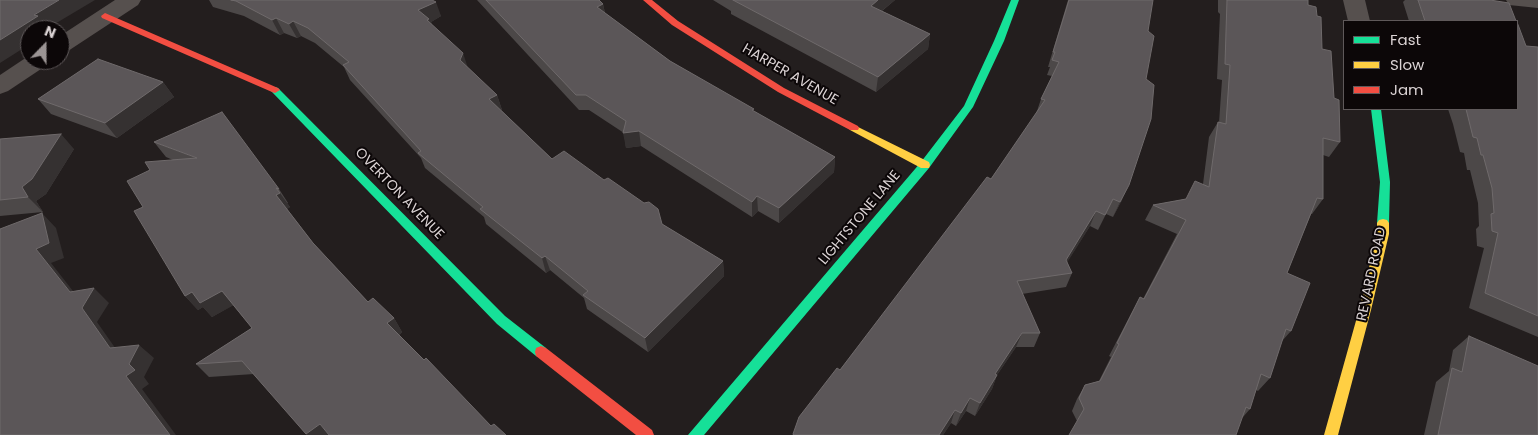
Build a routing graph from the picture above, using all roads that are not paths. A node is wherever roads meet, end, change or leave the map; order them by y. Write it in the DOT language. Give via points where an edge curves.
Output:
graph roads {
  1 [pos="130,0"];
  2 [pos="647,0"];
  3 [pos="1015,0"];
  4 [pos="1354,0"];
  5 [pos="1517,0"];
  6 [pos="1538,2"];
  7 [pos="104,16"];
  8 [pos="1359,20"];
  9 [pos="70,39"];
  10 [pos="23,70"];
  11 [pos="0,86"];
  12 [pos="1376,110"];
  13 [pos="925,165"];
  14 [pos="647,435"];
  15 [pos="694,435"];
  16 [pos="1331,435"];
  1 -- 7 [label="street"];
  2 -- 13 [label="street, HARPER AVENUE" via="675,23 781,90"];
  3 -- 13 [label="street, LIGHTSTONE LANE" via="968,107"];
  4 -- 8 [label="street"];
  5 -- 6 [label="street"];
  7 -- 9 [label="street"];
  7 -- 14 [label="street, OVERTON AVENUE" via="274,89 501,320"];
  10 -- 11 [label="street"];
  12 -- 16 [label="street, REVARD ROAD" via="1385,182 1383,234"];
  13 -- 15 [label="street, LIGHTSTONE LANE"];
}
